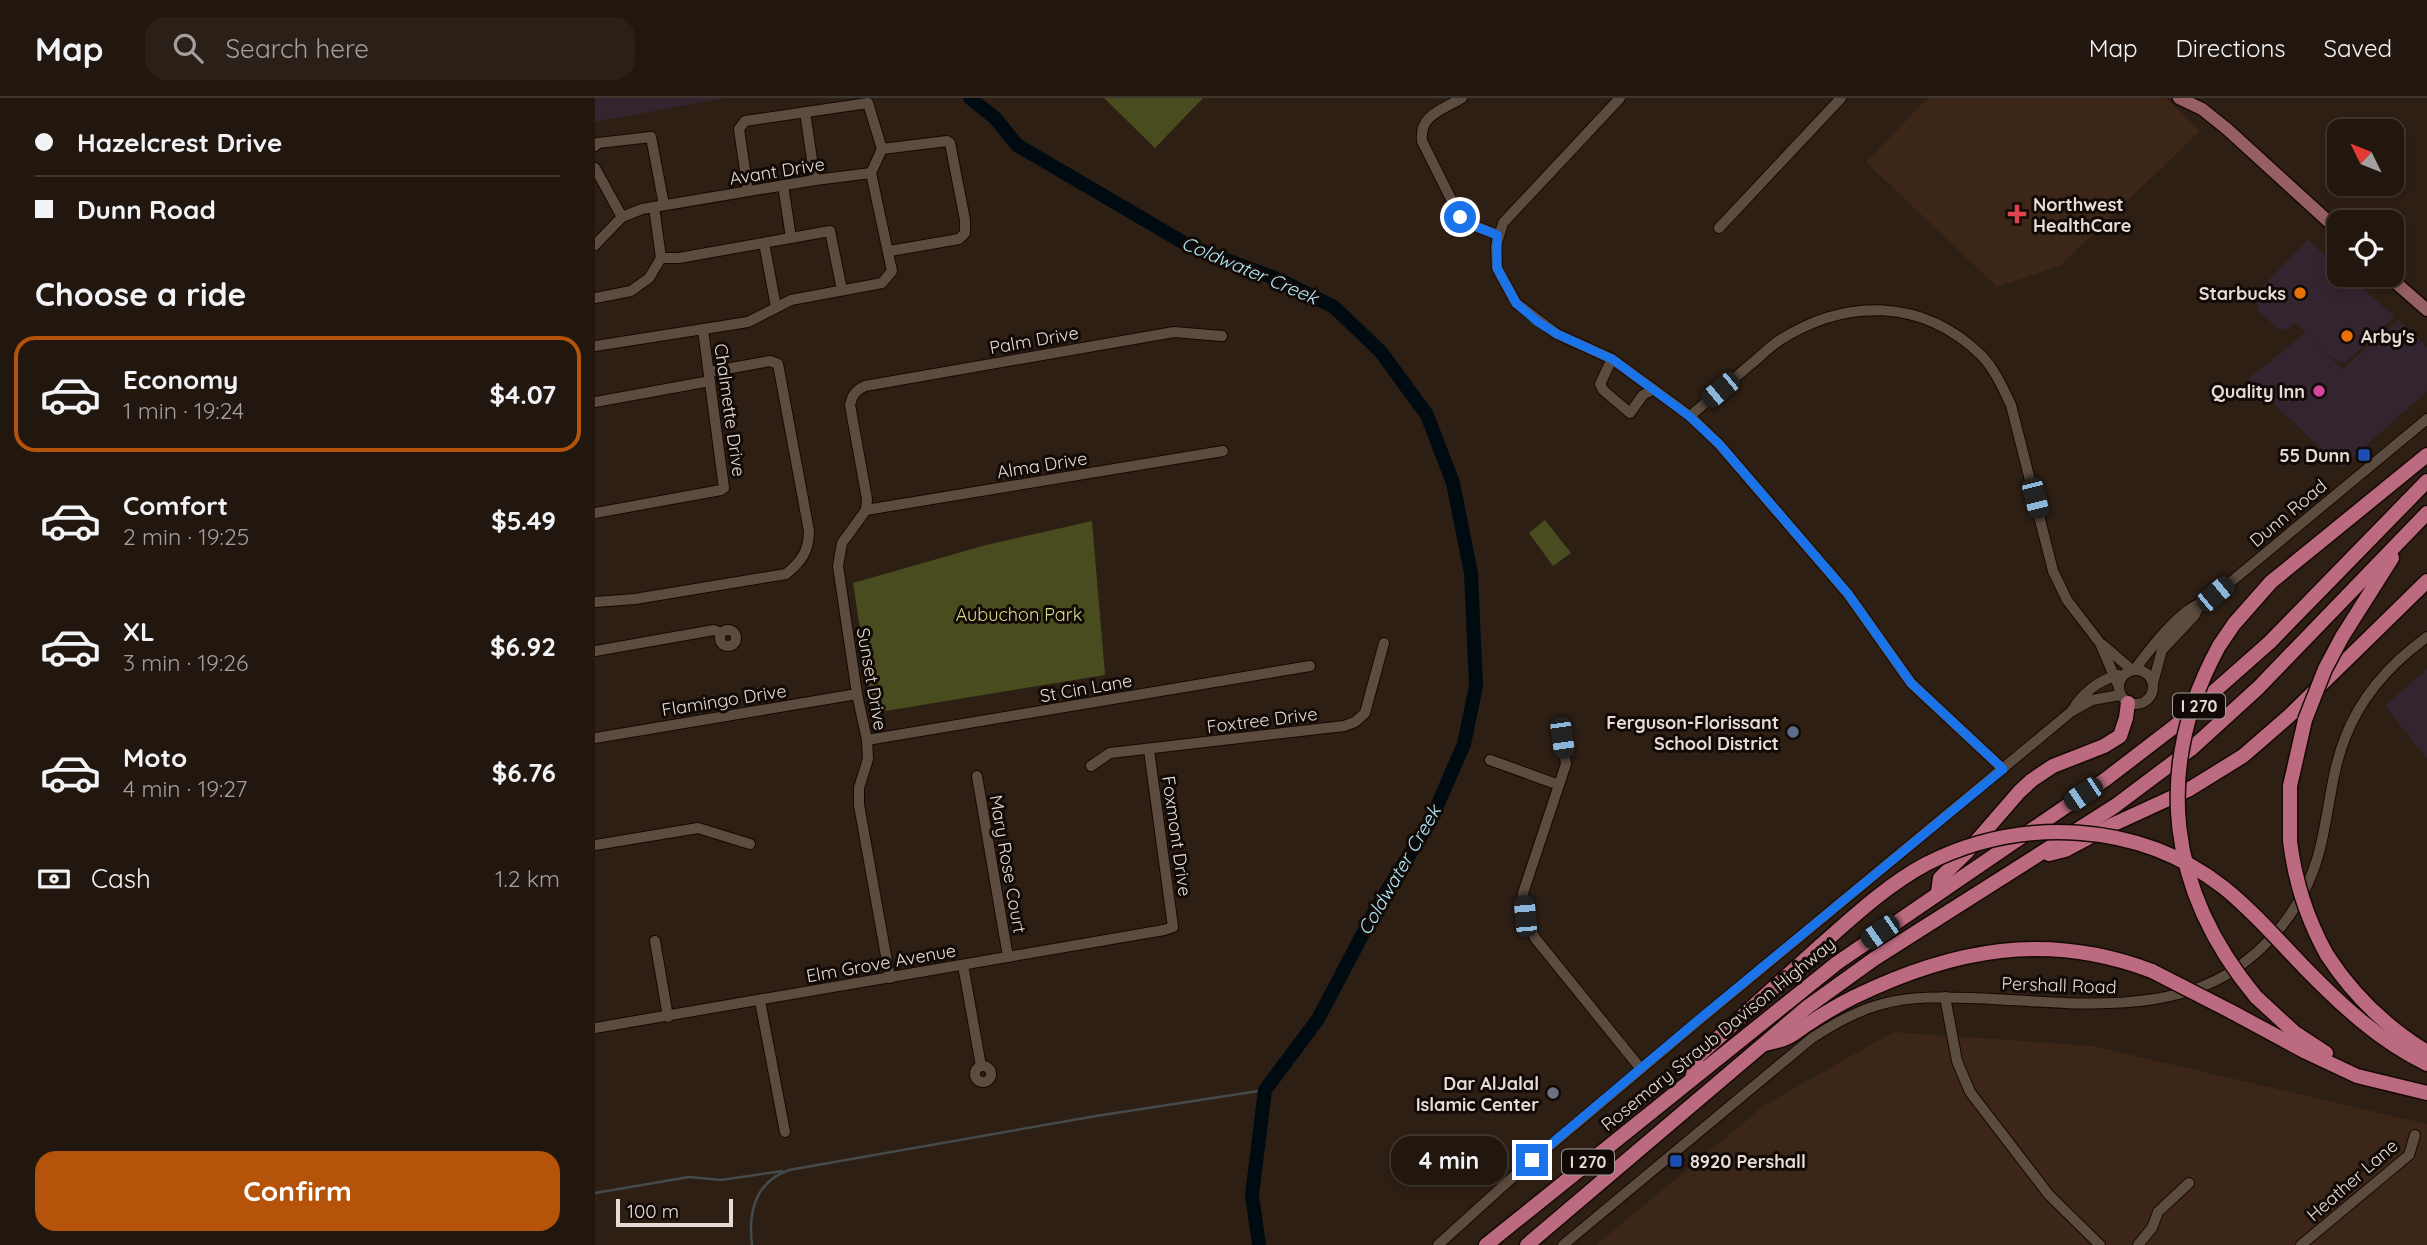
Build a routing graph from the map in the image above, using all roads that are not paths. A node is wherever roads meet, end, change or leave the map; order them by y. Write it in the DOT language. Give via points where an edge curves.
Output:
graph roads {
  1 [pos="1462,98"];
  2 [pos="1620,98"];
  3 [pos="1841,98"];
  4 [pos="2179,98"];
  5 [pos="2199,103"];
  6 [pos="805,112"];
  7 [pos="595,146"];
  8 [pos="882,149"];
  9 [pos="595,169"];
  10 [pos="871,173"];
  11 [pos="815,180"];
  12 [pos="783,185"];
  13 [pos="748,191"];
  14 [pos="659,206"];
  15 [pos="622,217"];
  16 [pos="2327,220"];
  17 [pos="1719,229"];
  18 [pos="791,238"];
  19 [pos="1497,240"];
  20 [pos="764,243"];
  21 [pos="595,245"];
  22 [pos="890,251"];
  23 [pos="661,258"];
  24 [pos="2401,287"];
  25 [pos="842,290"];
  26 [pos="595,298"];
  27 [pos="776,307"];
  28 [pos="2427,310"];
  29 [pos="703,330"];
  30 [pos="1221,336"];
  31 [pos="595,346"];
  32 [pos="1612,359"];
  33 [pos="710,377"];
  34 [pos="1652,390"];
  35 [pos="595,402"];
  36 [pos="1689,416"];
  37 [pos="2427,419"];
  38 [pos="1223,451"];
  39 [pos="2427,455"];
  40 [pos="2427,481"];
  41 [pos="866,510"];
  42 [pos="595,513"];
  43 [pos="2427,513"];
  44 [pos="2408,533"];
  45 [pos="2427,581"];
  46 [pos="595,602"];
  47 [pos="2201,605"];
  48 [pos="721,634"];
  49 [pos="2427,637"];
  50 [pos="1384,643"];
  51 [pos="2100,643"];
  52 [pos="595,651"];
  53 [pos="1310,666"];
  54 [pos="2125,682"];
  55 [pos="2153,683"];
  56 [pos="857,694"];
  57 [pos="2072,711"];
  58 [pos="595,738"];
  59 [pos="1562,738"];
  60 [pos="867,740"];
  61 [pos="1149,750"];
  62 [pos="1490,760"];
  63 [pos="1091,766"];
  64 [pos="2003,769"];
  65 [pos="977,776"];
  66 [pos="1559,785"];
  67 [pos="750,844"];
  68 [pos="595,845"];
  69 [pos="2031,859"];
  70 [pos="1938,892"];
  71 [pos="1173,927"];
  72 [pos="655,941"];
  73 [pos="1007,957"];
  74 [pos="963,965"];
  75 [pos="890,978"];
  76 [pos="1945,997"];
  77 [pos="760,1001"];
  78 [pos="668,1017"];
  79 [pos="595,1028"];
  80 [pos="1761,1045"];
  81 [pos="2427,1052"];
  82 [pos="2427,1064"];
  83 [pos="981,1066"];
  84 [pos="1641,1069"];
  85 [pos="1692,1079"];
  86 [pos="2400,1087"];
  87 [pos="2427,1093"];
  88 [pos="785,1132"];
  89 [pos="2415,1135"];
  90 [pos="2189,1183"];
  91 [pos="1438,1245"];
  92 [pos="1486,1245"];
  93 [pos="1527,1245"];
  94 [pos="1563,1245"];
  95 [pos="2100,1245"];
  96 [pos="2138,1245"];
  97 [pos="2301,1245"];
  1 -- 19 [label="street" via="1424,121 1422,141 1460,217"];
  2 -- 19 [label="street" via="1513,210"];
  3 -- 17 [label="street"];
  4 -- 5 [label="main road"];
  5 -- 16 [label="main road"];
  6 -- 8 [label="street" via="868,103"];
  6 -- 11 [label="street"];
  6 -- 13 [label="street" via="745,121 739,129"];
  7 -- 14 [label="street" via="651,137"];
  8 -- 10 [label="street"];
  8 -- 22 [label="street" via="950,143 965,220 965,233 959,239"];
  9 -- 15 [label="street"];
  10 -- 11 [label="street, Avant Drive"];
  10 -- 22 [label="street"];
  11 -- 12 [label="street, Avant Drive"];
  12 -- 13 [label="street, Avant Drive"];
  12 -- 18 [label="street"];
  13 -- 14 [label="street, Avant Drive"];
  14 -- 15 [label="street, Avant Drive"];
  14 -- 23 [label="street"];
  15 -- 21 [label="street, Avant Drive"];
  18 -- 20 [label="street"];
  18 -- 25 [label="street" via="830,231"];
  19 -- 32 [label="street" via="1497,268 1516,303 1557,334"];
  20 -- 23 [label="street"];
  20 -- 27 [label="street"];
  22 -- 25 [label="street" via="892,271 882,283"];
  23 -- 26 [label="street" via="641,286"];
  24 -- 28 [label="main road"];
  25 -- 27 [label="street"];
  27 -- 29 [label="street" via="748,322"];
  29 -- 31 [label="street"];
  29 -- 33 [label="street, Chalmette Drive"];
  30 -- 41 [label="street, Palm Drive" via="1174,332 865,386 855,392 850,405"];
  32 -- 34 [label="street"];
  32 -- 34 [label="street" via="1600,384 1630,414"];
  33 -- 35 [label="street"];
  33 -- 42 [label="street, Chalmette Drive" via="724,488"];
  33 -- 46 [label="street" via="770,361 778,364 809,531 806,551 786,574 635,600"];
  34 -- 36 [label="street"];
  36 -- 51 [label="street" via="1778,341 1814,322 1849,311 1882,309 1920,317 1954,332 1982,356 2015,412 2053,571 2067,600"];
  36 -- 64 [label="street" via="1724,449 1825,565 1911,683"];
  37 -- 47 [label="street, Dunn Road"];
  38 -- 41 [label="street, Alma Drive"];
  39 -- 86 [label="highway, bridge" via="2270,582 2234,624 2201,682 2185,735 2178,790 2187,873 2207,925 2236,973 2294,1032 2343,1062"];
  40 -- 70 [label="highway, Rosemary Straub Davison Highway / I 270" via="2291,622 2207,699 2106,779"];
  41 -- 56 [label="street, Sunset Drive" via="842,543 838,566"];
  43 -- 44 [label="highway, Rosemary Straub Davison Highway / I 270"];
  44 -- 69 [label="highway, Rosemary Straub Davison Highway / I 270" via="2200,742 2115,806"];
  44 -- 81 [label="highway, bridge" via="2342,637 2305,720 2290,786 2290,841 2305,911 2341,977 2402,1036"];
  45 -- 69 [label="highway" via="2243,757 2188,790 2065,849"];
  47 -- 54 [label="street, Dunn Road" via="2164,634"];
  47 -- 55 [label="street, Dunn Road" via="2162,650"];
  48 -- 52 [label="street" via="714,630"];
  49 -- 76 [label="street, Pershall Road" via="2393,665 2363,701 2340,750 2318,856 2307,885 2279,930 2241,965 2185,993 2145,1002"];
  50 -- 61 [label="street, Foxtree Drive" via="1365,713 1355,722"];
  51 -- 54 [label="street"];
  51 -- 54 [label="street"];
  53 -- 60 [label="street, St Cin Lane"];
  54 -- 55 [label="street" via="2147,674"];
  54 -- 55 [label="street" via="2139,704 2148,698"];
  54 -- 57 [label="street, Dunn Road"];
  54 -- 57 [label="street, Dunn Road" via="2105,679 2077,700"];
  54 -- 70 [label="highway" via="2126,718 2120,736 2032,779 1940,878"];
  56 -- 58 [label="street, Flamingo Drive"];
  56 -- 60 [label="street, Sunset Drive"];
  57 -- 64 [label="street, Dunn Road"];
  59 -- 66 [label="street" via="1566,764"];
  60 -- 75 [label="street, Sunset Drive" via="859,805"];
  61 -- 63 [label="street, Foxtree Drive" via="1110,753"];
  61 -- 71 [label="street, Foxmont Drive"];
  62 -- 66 [label="street"];
  64 -- 84 [label="street, Dunn Road"];
  65 -- 73 [label="street, Mary Rose Court"];
  66 -- 84 [label="street" via="1523,893 1525,916 1535,938"];
  67 -- 68 [label="street" via="698,828"];
  69 -- 80 [label="highway, Rosemary Straub Davison Highway / I 270" via="1874,959"];
  70 -- 85 [label="highway, Rosemary Straub Davison Highway / I 270" via="1815,979"];
  71 -- 73 [label="street, Elm Grove Avenue"];
  72 -- 78 [label="street"];
  73 -- 74 [label="street, Elm Grove Avenue"];
  74 -- 75 [label="street, Elm Grove Avenue"];
  74 -- 83 [label="street"];
  75 -- 77 [label="street, Elm Grove Avenue"];
  76 -- 94 [label="street, Pershall Road" via="1884,1003 1823,1031"];
  76 -- 95 [label="street" via="1957,1061 1970,1092 2049,1195"];
  77 -- 78 [label="street, Elm Grove Avenue"];
  77 -- 88 [label="street"];
  78 -- 79 [label="street, Elm Grove Avenue"];
  80 -- 86 [label="highway, bridge" via="1786,1038 1897,978 1972,954 2057,948 2108,956 2152,971 2332,1065"];
  80 -- 93 [label="highway, Rosemary Straub Davison Highway / I 270"];
  82 -- 85 [label="highway, bridge" via="2371,1030 2341,1005 2235,897 2190,866 2145,846 2099,834 2048,831 2001,837 1947,855 1888,889 1697,1056"];
  84 -- 91 [label="street, Dunn Road"];
  85 -- 92 [label="highway, Rosemary Straub Davison Highway / I 270"];
  86 -- 87 [label="highway"];
  89 -- 97 [label="street, Heather Lane" via="2409,1155"];
  90 -- 96 [label="street" via="2158,1212"];
}
